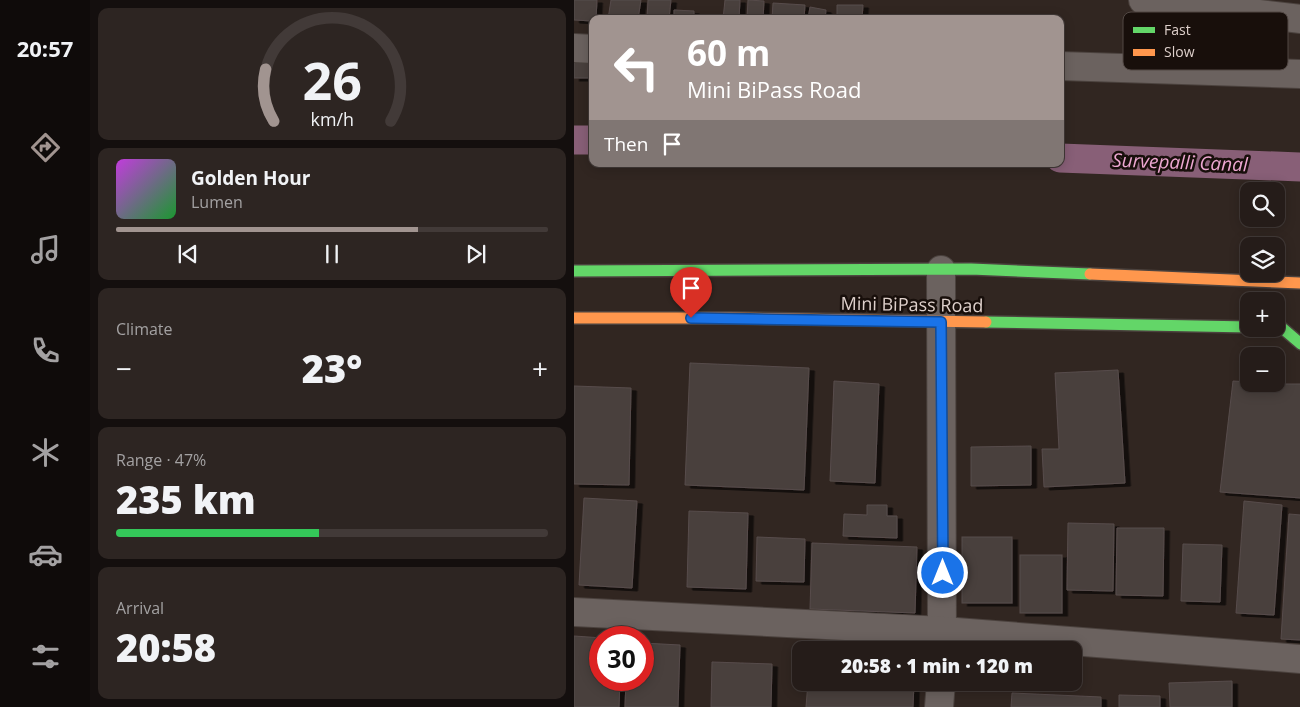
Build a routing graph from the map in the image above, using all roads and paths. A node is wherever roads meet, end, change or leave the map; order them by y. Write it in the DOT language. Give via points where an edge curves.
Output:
graph roads {
  1 [pos="1143,0"];
  2 [pos="1242,12"];
  3 [pos="574,48"];
  4 [pos="589,50"];
  5 [pos="1064,66"];
  6 [pos="1123,68"];
  7 [pos="1180,70"];
  8 [pos="1300,74"];
  9 [pos="941,270"];
  10 [pos="574,271"];
  11 [pos="1300,272"];
  12 [pos="1240,280"];
  13 [pos="1285,282"];
  14 [pos="1300,283"];
  15 [pos="574,318"];
  16 [pos="941,322"];
  17 [pos="1240,327"];
  18 [pos="1285,327"];
  19 [pos="1300,328"];
  20 [pos="1285,332"];
  21 [pos="1300,344"];
  22 [pos="574,612"];
  23 [pos="943,640"];
  24 [pos="1300,659"];
  25 [pos="940,691"];
  26 [pos="939,707"];
  1 -- 2 [label="street"];
  3 -- 4 [label="street"];
  5 -- 6 [label="street"];
  7 -- 8 [label="street"];
  9 -- 10 [label="main road"];
  9 -- 12 [label="main road"];
  9 -- 16 [label="street"];
  11 -- 13 [label="main road"];
  13 -- 14 [label="main road"];
  15 -- 16 [label="main road, Mini BiPass Road"];
  16 -- 17 [label="main road, Mini BiPass Road"];
  16 -- 23 [label="street"];
  18 -- 19 [label="main road"];
  20 -- 21 [label="main road"];
  22 -- 23 [label="street"];
  23 -- 24 [label="street"];
  25 -- 26 [label="street"];
}
